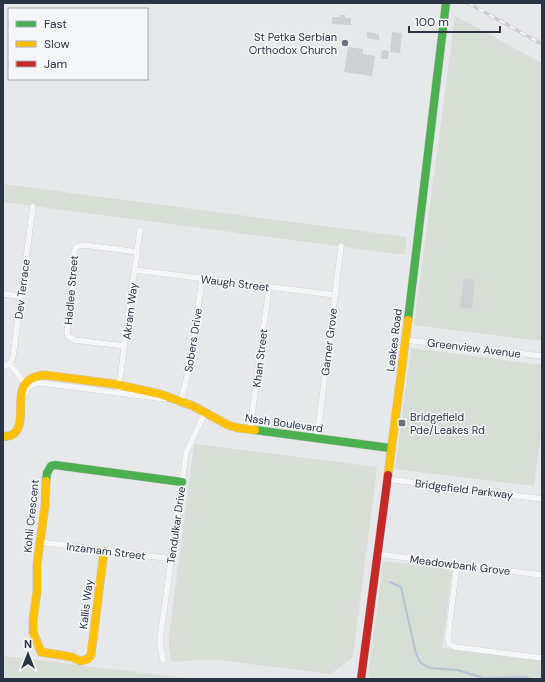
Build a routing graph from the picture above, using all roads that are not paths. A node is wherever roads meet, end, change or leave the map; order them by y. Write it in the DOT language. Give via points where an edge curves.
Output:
graph roads {
  1 [pos="446,3"];
  2 [pos="33,206"];
  3 [pos="140,230"];
  4 [pos="341,246"];
  5 [pos="138,252"];
  6 [pos="135,270"];
  7 [pos="202,278"];
  8 [pos="269,287"];
  9 [pos="3,294"];
  10 [pos="21,296"];
  11 [pos="335,296"];
  12 [pos="405,340"];
  13 [pos="125,346"];
  14 [pos="542,356"];
  15 [pos="10,364"];
  16 [pos="3,366"];
  17 [pos="27,385"];
  18 [pos="119,389"];
  19 [pos="181,401"];
  20 [pos="205,412"];
  21 [pos="250,430"];
  22 [pos="7,437"];
  23 [pos="317,438"];
  24 [pos="390,448"];
  25 [pos="387,479"];
  26 [pos="182,482"];
  27 [pos="542,499"];
  28 [pos="40,542"];
  29 [pos="104,551"];
  30 [pos="377,554"];
  31 [pos="172,559"];
  32 [pos="457,564"];
  33 [pos="542,575"];
  34 [pos="542,658"];
  35 [pos="88,659"];
  36 [pos="163,660"];
  37 [pos="361,679"];
  1 -- 12 [label="street, Leakes Road"];
  2 -- 10 [label="street, Dev Terrace"];
  3 -- 5 [label="street, Akram Way"];
  4 -- 11 [label="street, Garner Grove"];
  5 -- 6 [label="street, Akram Way"];
  5 -- 13 [label="street, Hadlee Street" via="78,246 74,253 71,272 68,336 74,340"];
  6 -- 7 [label="street, Waugh Street"];
  6 -- 13 [label="street, Akram Way"];
  7 -- 8 [label="street, Waugh Street"];
  7 -- 19 [label="street, Sobers Drive" via="192,356"];
  8 -- 11 [label="street, Waugh Street"];
  8 -- 21 [label="street, Khan Street"];
  9 -- 10 [label="street"];
  10 -- 15 [label="street, Dev Terrace"];
  11 -- 23 [label="street, Garner Grove"];
  12 -- 14 [label="street, Greenview Avenue"];
  12 -- 24 [label="street, Leakes Road"];
  13 -- 18 [label="street, Akram Way"];
  15 -- 16 [label="street"];
  15 -- 17 [label="street"];
  17 -- 18 [label="street, Nash Boulevard" via="37,376"];
  17 -- 22 [label="street" via="22,391 19,426 14,434"];
  18 -- 19 [label="street, Nash Boulevard" via="151,392"];
  19 -- 20 [label="street, Nash Boulevard"];
  20 -- 21 [label="street, Nash Boulevard" via="229,425"];
  20 -- 26 [label="street, Tendulkar Drive" via="188,445"];
  21 -- 23 [label="street, Nash Boulevard"];
  23 -- 24 [label="street, Nash Boulevard"];
  24 -- 25 [label="street, Leakes Road"];
  25 -- 27 [label="street, Bridgefield Parkway"];
  25 -- 30 [label="street, Leakes Road"];
  26 -- 28 [label="street, Kohli Crescent" via="51,466 47,473"];
  26 -- 31 [label="street, Tendulkar Drive"];
  28 -- 29 [label="street, Inzamam Street"];
  28 -- 35 [label="street, Kohli Crescent" via="33,632 41,652 72,657 80,661"];
  29 -- 31 [label="street, Inzamam Street"];
  29 -- 35 [label="street, Kallis Way" via="91,655"];
  30 -- 32 [label="street, Meadowbank Grove"];
  30 -- 37 [label="street, Leakes Road"];
  31 -- 36 [label="street, Tendulkar Drive" via="160,642"];
  32 -- 33 [label="street, Meadowbank Grove"];
  32 -- 34 [label="street" via="449,644 455,647"];
}
